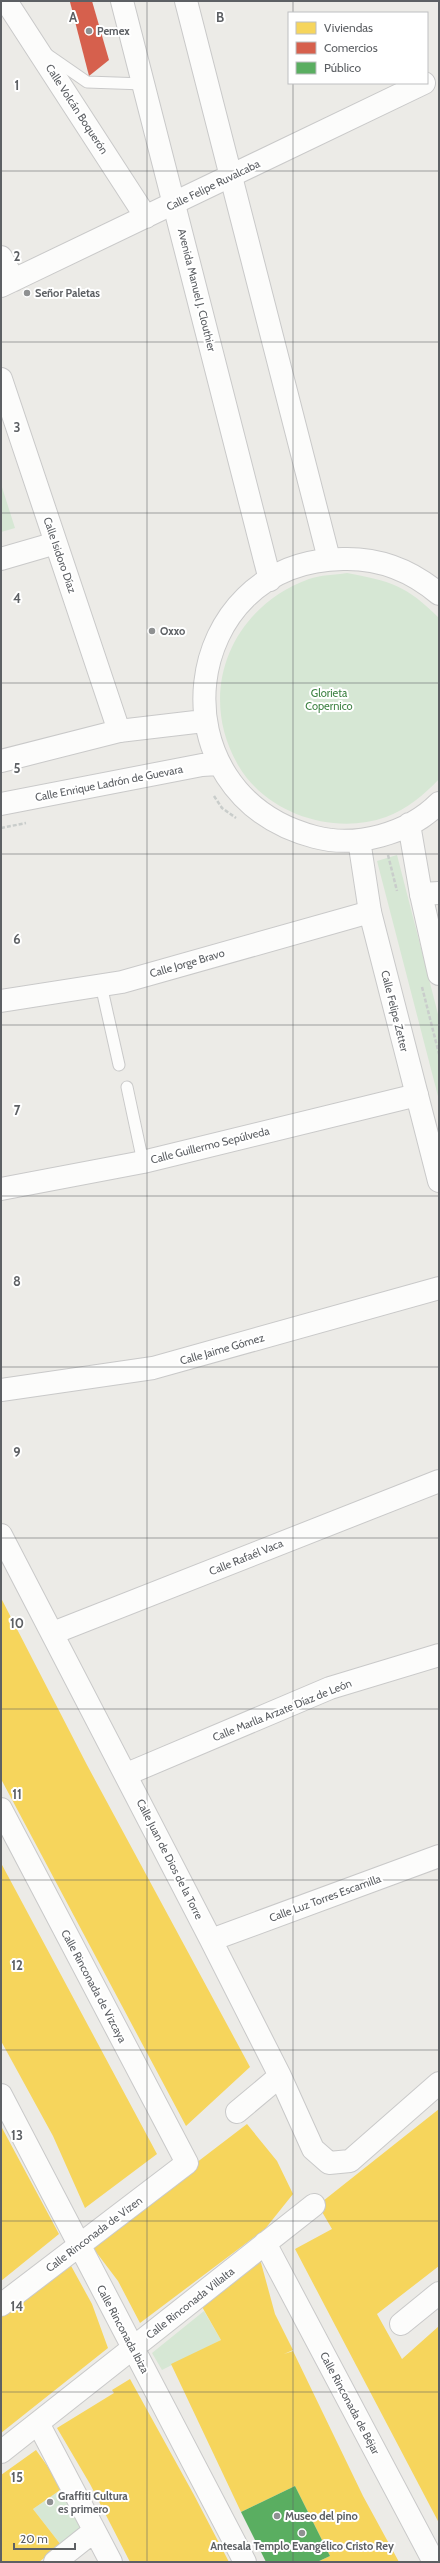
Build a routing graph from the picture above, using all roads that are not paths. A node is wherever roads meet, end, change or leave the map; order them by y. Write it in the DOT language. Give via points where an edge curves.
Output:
graph roads {
  1 [pos="6,1"];
  2 [pos="122,1"];
  3 [pos="186,1"];
  4 [pos="37,47"];
  5 [pos="439,76"];
  6 [pos="428,82"];
  7 [pos="144,84"];
  8 [pos="422,84"];
  9 [pos="232,176"];
  10 [pos="175,203"];
  11 [pos="146,217"];
  12 [pos="1,257"];
  13 [pos="7,283"];
  14 [pos="1,379"];
  15 [pos="56,543"];
  16 [pos="1,559"];
  17 [pos="329,559"];
  18 [pos="270,580"];
  19 [pos="439,594"];
  20 [pos="204,721"];
  21 [pos="119,731"];
  22 [pos="1,761"];
  23 [pos="218,764"];
  24 [pos="439,803"];
  25 [pos="1,804"];
  26 [pos="410,824"];
  27 [pos="359,840"];
  28 [pos="430,894"];
  29 [pos="370,912"];
  30 [pos="439,974"];
  31 [pos="102,985"];
  32 [pos="1,1001"];
  33 [pos="119,1065"];
  34 [pos="127,1087"];
  35 [pos="417,1095"];
  36 [pos="143,1162"];
  37 [pos="439,1181"];
  38 [pos="1,1189"];
  39 [pos="439,1288"];
  40 [pos="1,1390"];
  41 [pos="439,1481"];
  42 [pos="1,1535"];
  43 [pos="53,1633"];
  44 [pos="439,1655"];
  45 [pos="127,1774"];
  46 [pos="1,1809"];
  47 [pos="439,1856"];
  48 [pos="211,1940"];
  49 [pos="280,2076"];
  50 [pos="439,2083"];
  51 [pos="1,2095"];
  52 [pos="237,2112"];
  53 [pos="186,2163"];
  54 [pos="314,2205"];
  55 [pos="265,2243"];
  56 [pos="79,2245"];
  57 [pos="439,2293"];
  58 [pos="1,2305"];
  59 [pos="401,2324"];
  60 [pos="133,2347"];
  61 [pos="38,2423"];
  62 [pos="1,2452"];
  63 [pos="94,2531"];
  64 [pos="55,2562"];
  65 [pos="111,2562"];
  66 [pos="245,2562"];
  67 [pos="434,2562"];
  1 -- 4 [label="street, Calle Volcán Boquerón"];
  2 -- 7 [label="street, Avenida Manuel J. Clouthier"];
  3 -- 9 [label="street"];
  4 -- 7 [label="lane" via="86,82"];
  4 -- 11 [label="street, Calle Volcán Boquerón"];
  5 -- 6 [label="street"];
  7 -- 10 [label="street, Avenida Manuel J. Clouthier"];
  8 -- 9 [label="street, Calle Felipe Ruvalcaba"];
  9 -- 10 [label="street, Calle Felipe Ruvalcaba"];
  9 -- 17 [label="street"];
  10 -- 11 [label="street, Calle Felipe Ruvalcaba"];
  10 -- 18 [label="street, Avenida Manuel J. Clouthier"];
  11 -- 13 [label="street, Calle Felipe Ruvalcaba"];
  12 -- 13 [label="street"];
  14 -- 15 [label="street, Calle Isidoro Díaz"];
  15 -- 16 [label="street"];
  15 -- 21 [label="street, Calle Isidoro Díaz"];
  17 -- 18 [label="street" via="289,570"];
  17 -- 19 [label="street" via="358,559 387,564 414,576"];
  18 -- 20 [label="street" via="238,607 216,641 207,667 203,694"];
  20 -- 21 [label="street"];
  20 -- 23 [label="street"];
  21 -- 22 [label="street"];
  23 -- 25 [label="street, Calle Enrique Ladrón de Guevara"];
  23 -- 27 [label="street" via="237,792 262,815 292,831 325,840"];
  24 -- 26 [label="street"];
  26 -- 27 [label="street" via="385,835"];
  26 -- 28 [label="street"];
  27 -- 29 [label="street, Calle Felipe Zetter"];
  28 -- 30 [label="street"];
  29 -- 31 [label="street, Calle Jorge Bravo" via="122,982"];
  29 -- 35 [label="street, Calle Felipe Zetter"];
  31 -- 32 [label="street, Calle Jorge Bravo"];
  31 -- 33 [label="lane"];
  34 -- 36 [label="lane"];
  35 -- 36 [label="street, Calle Guillermo Sepúlveda"];
  35 -- 37 [label="street, Calle Felipe Zetter"];
  36 -- 38 [label="street, Calle Guillermo Sepúlveda"];
  39 -- 40 [label="street, Calle Jaime Gómez" via="153,1368"];
  41 -- 43 [label="street, Calle Rafaél Vaca"];
  42 -- 43 [label="street, Calle Juan de Dios de la Torre"];
  43 -- 45 [label="street, Calle Juan de Dios de la Torre"];
  44 -- 45 [label="street, Calle Marlla Arzate Díaz de León" via="330,1688"];
  45 -- 48 [label="street, Calle Juan de Dios de la Torre"];
  46 -- 53 [label="street, Calle Rinconada de Vizcaya"];
  47 -- 48 [label="street, Calle Luz Torres Escamilla"];
  48 -- 49 [label="street, Calle Juan de Dios de la Torre"];
  49 -- 50 [label="street, Calle Juan de Dios de la Torre" via="313,2149 328,2164 350,2162"];
  49 -- 52 [label="street"];
  51 -- 56 [label="street, Calle Rinconada Ibiza"];
  53 -- 56 [label="street, Calle Rinconada de Vizen"];
  54 -- 55 [label="street, Calle Rinconada Villalta"];
  55 -- 60 [label="street, Calle Rinconada Villalta"];
  55 -- 67 [label="street, Calle Rinconada de Béjar"];
  56 -- 58 [label="street, Calle Rinconada de Vizen"];
  56 -- 60 [label="street, Calle Rinconada Ibiza"];
  57 -- 59 [label="street"];
  60 -- 61 [label="street, Calle Rinconada Villalta"];
  60 -- 66 [label="street, Calle Rinconada Ibiza"];
  61 -- 62 [label="street, Calle Rinconada Villalta"];
  61 -- 63 [label="street"];
  63 -- 64 [label="street"];
  63 -- 65 [label="street"];
}
